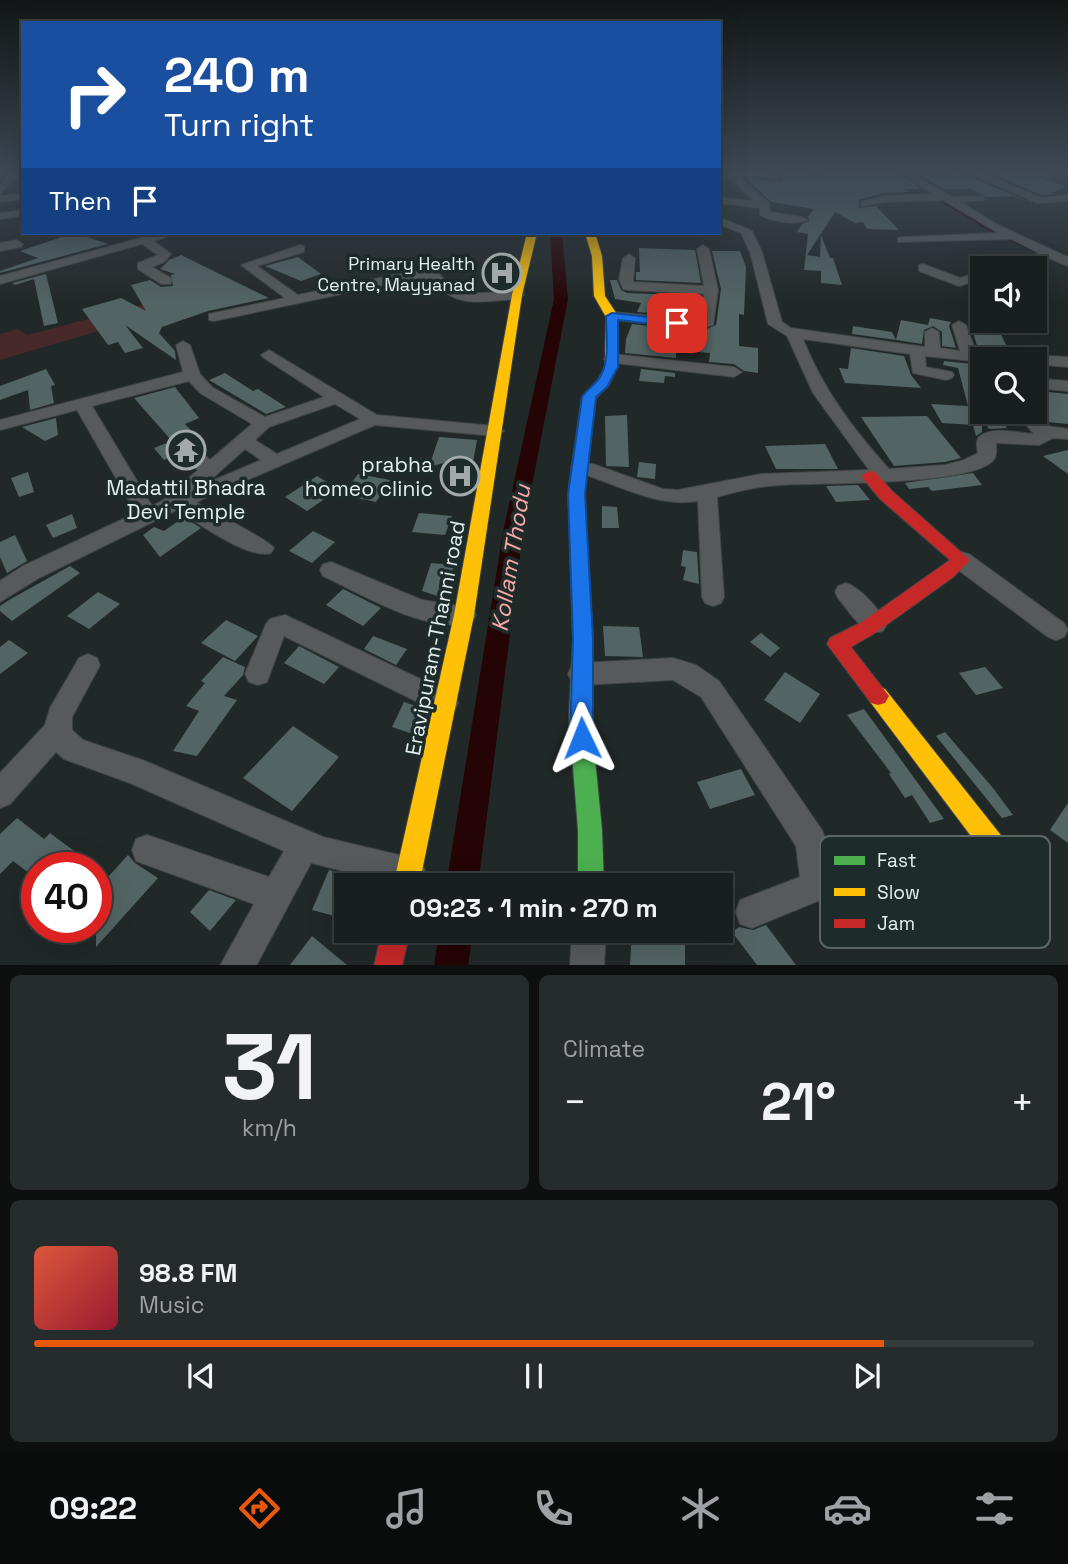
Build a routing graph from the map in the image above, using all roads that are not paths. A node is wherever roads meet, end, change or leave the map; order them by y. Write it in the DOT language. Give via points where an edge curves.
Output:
graph roads {
  1 [pos="760,215"];
  2 [pos="783,215"];
  3 [pos="975,215"];
  4 [pos="801,220"];
  5 [pos="721,221"];
  6 [pos="21,225"];
  7 [pos="0,227"];
  8 [pos="746,231"];
  9 [pos="164,235"];
  10 [pos="532,235"];
  11 [pos="591,235"];
  12 [pos="1013,236"];
  13 [pos="936,239"];
  14 [pos="902,240"];
  15 [pos="145,241"];
  16 [pos="17,244"];
  17 [pos="0,247"];
  18 [pos="300,249"];
  19 [pos="703,249"];
  20 [pos="917,251"];
  21 [pos="1048,254"];
  22 [pos="1042,256"];
  23 [pos="629,258"];
  24 [pos="1068,262"];
  25 [pos="923,268"];
  26 [pos="597,278"];
  27 [pos="625,279"];
  28 [pos="970,279"];
  29 [pos="0,280"];
  30 [pos="166,281"];
  31 [pos="710,290"];
  32 [pos="517,295"];
  33 [pos="296,300"];
  34 [pos="612,316"];
  35 [pos="214,317"];
  36 [pos="959,325"];
  37 [pos="890,330"];
  38 [pos="932,332"];
  39 [pos="794,335"];
  40 [pos="183,345"];
  41 [pos="895,347"];
  42 [pos="925,350"];
  43 [pos="269,355"];
  44 [pos="969,355"];
  45 [pos="612,359"];
  46 [pos="1047,360"];
  47 [pos="1068,362"];
  48 [pos="734,372"];
  49 [pos="192,374"];
  50 [pos="946,375"];
  51 [pos="1047,384"];
  52 [pos="1068,386"];
  53 [pos="337,398"];
  54 [pos="83,405"];
  55 [pos="373,420"];
  56 [pos="263,423"];
  57 [pos="1035,424"];
  58 [pos="0,425"];
  59 [pos="495,431"];
  60 [pos="1042,431"];
  61 [pos="1068,434"];
  62 [pos="245,441"];
  63 [pos="276,462"];
  64 [pos="580,467"];
  65 [pos="876,476"];
  66 [pos="707,491"];
  67 [pos="174,504"];
  68 [pos="148,516"];
  69 [pos="263,548"];
  70 [pos="961,560"];
  71 [pos="331,570"];
  72 [pos="846,592"];
  73 [pos="0,593"];
  74 [pos="713,597"];
  75 [pos="464,615"];
  76 [pos="875,624"];
  77 [pos="1056,630"];
  78 [pos="88,665"];
  79 [pos="258,674"];
  80 [pos="581,674"];
  81 [pos="445,703"];
  82 [pos="57,731"];
  83 [pos="0,794"];
  84 [pos="986,836"];
  85 [pos="305,844"];
  86 [pos="147,850"];
  87 [pos="391,873"];
  88 [pos="408,873"];
  89 [pos="591,873"];
  90 [pos="276,896"];
  91 [pos="752,912"];
  92 [pos="393,943"];
  93 [pos="588,943"];
  94 [pos="237,965"];
  95 [pos="388,965"];
  96 [pos="587,965"];
  1 -- 8 [label="street"];
  2 -- 4 [label="street"];
  3 -- 12 [label="street"];
  5 -- 8 [label="street"];
  6 -- 7 [label="street"];
  8 -- 39 [label="street" via="775,324"];
  9 -- 15 [label="street"];
  10 -- 32 [label="street, Eravipuram-Thanni road"];
  11 -- 26 [label="street" via="598,261"];
  12 -- 13 [label="street"];
  12 -- 21 [label="street"];
  13 -- 14 [label="street"];
  13 -- 20 [label="street" via="952,249"];
  15 -- 29 [label="street"];
  15 -- 30 [label="street" via="165,254 142,267"];
  16 -- 17 [label="street"];
  18 -- 33 [label="street" via="247,265"];
  19 -- 31 [label="street"];
  21 -- 22 [label="street"];
  21 -- 24 [label="street"];
  23 -- 27 [label="street"];
  25 -- 28 [label="street" via="959,282"];
  26 -- 27 [label="street"];
  26 -- 34 [label="street" via="597,293"];
  27 -- 31 [label="street" via="628,286"];
  31 -- 34 [label="street" via="705,324"];
  32 -- 33 [label="street" via="463,298 450,293 434,277 423,275"];
  32 -- 59 [label="street, Eravipuram-Thanni road"];
  33 -- 35 [label="street"];
  34 -- 45 [label="street"];
  36 -- 44 [label="street"];
  37 -- 41 [label="street"];
  38 -- 42 [label="street"];
  39 -- 41 [label="street"];
  39 -- 65 [label="street" via="824,401"];
  40 -- 49 [label="street"];
  41 -- 42 [label="street"];
  42 -- 44 [label="street"];
  42 -- 50 [label="street" via="919,370"];
  43 -- 53 [label="street"];
  45 -- 48 [label="street"];
  45 -- 64 [label="street" via="607,377 589,397"];
  46 -- 47 [label="street"];
  49 -- 54 [label="street"];
  49 -- 56 [label="street" via="206,390"];
  51 -- 52 [label="street"];
  53 -- 55 [label="street"];
  53 -- 56 [label="street"];
  54 -- 58 [label="street"];
  54 -- 68 [label="street"];
  55 -- 59 [label="street"];
  55 -- 63 [label="street"];
  56 -- 62 [label="street"];
  57 -- 60 [label="street"];
  59 -- 75 [label="street, Eravipuram-Thanni road"];
  60 -- 61 [label="street"];
  60 -- 65 [label="street" via="1044,437 1039,440 986,440 987,456 978,463"];
  62 -- 63 [label="street"];
  62 -- 67 [label="street" via="204,464"];
  63 -- 67 [label="street"];
  64 -- 66 [label="street" via="665,496"];
  64 -- 80 [label="street" via="576,494"];
  65 -- 66 [label="street" via="762,480"];
  65 -- 70 [label="street" via="886,495"];
  66 -- 74 [label="street"];
  67 -- 68 [label="street"];
  67 -- 69 [label="street"];
  68 -- 73 [label="street" via="31,572"];
  70 -- 76 [label="street"];
  70 -- 77 [label="street"];
  71 -- 75 [label="street" via="441,615"];
  72 -- 76 [label="street"];
  75 -- 81 [label="street, Eravipuram-Thanni road"];
  76 -- 84 [label="street" via="837,644"];
  78 -- 82 [label="street" via="59,716"];
  79 -- 81 [label="street" via="274,631 285,625"];
  80 -- 89 [label="street"];
  80 -- 91 [label="street" via="673,669 710,689 811,841 814,887"];
  81 -- 88 [label="street, Eravipuram-Thanni road"];
  82 -- 83 [label="street"];
  82 -- 85 [label="street" via="74,750 135,771"];
  85 -- 87 [label="street"];
  85 -- 90 [label="street"];
  86 -- 90 [label="street"];
  90 -- 94 [label="street"];
  92 -- 95 [label="street"];
  93 -- 96 [label="street"];
}
